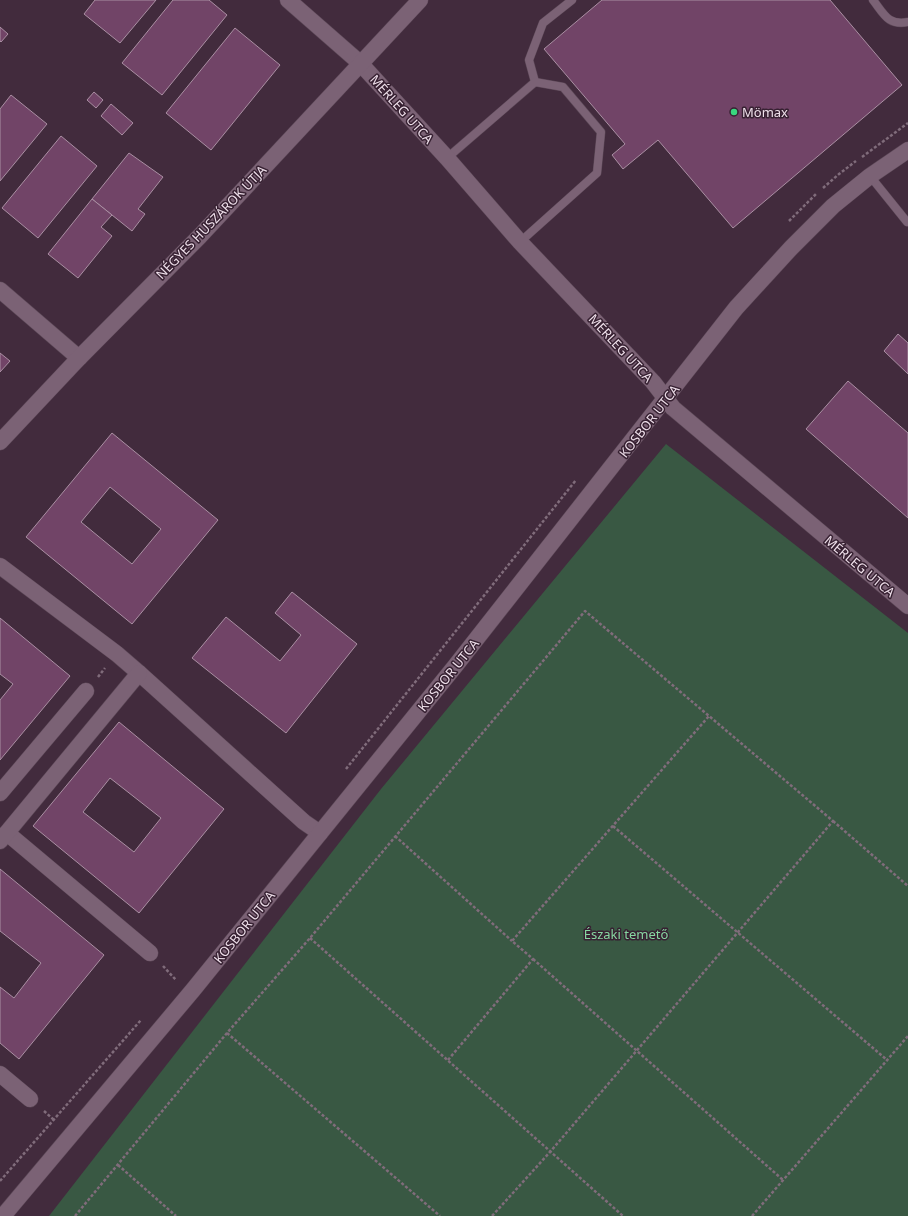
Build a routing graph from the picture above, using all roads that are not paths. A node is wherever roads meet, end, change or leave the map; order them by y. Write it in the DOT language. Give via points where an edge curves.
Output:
graph roads {
  1 [pos="288,0"];
  2 [pos="420,0"];
  3 [pos="572,0"];
  4 [pos="873,0"];
  5 [pos="908,22"];
  6 [pos="360,63"];
  7 [pos="535,82"];
  8 [pos="908,150"];
  9 [pos="447,158"];
  10 [pos="870,176"];
  11 [pos="907,222"];
  12 [pos="520,242"];
  13 [pos="0,290"];
  14 [pos="79,358"];
  15 [pos="666,399"];
  16 [pos="0,442"];
  17 [pos="0,566"];
  18 [pos="908,606"];
  19 [pos="139,673"];
  20 [pos="86,691"];
  21 [pos="0,792"];
  22 [pos="320,833"];
  23 [pos="4,837"];
  24 [pos="150,953"];
  25 [pos="0,1074"];
  26 [pos="30,1099"];
  27 [pos="3,1216"];
  1 -- 6 [label="street, MÉRLEG UTCA"];
  2 -- 6 [label="street, NÉGYES HUSZÁROK ÚTJA"];
  3 -- 7 [label="lane" via="543,23 529,60"];
  4 -- 5 [label="lane" via="888,19 899,24"];
  6 -- 9 [label="street, MÉRLEG UTCA"];
  6 -- 14 [label="street, NÉGYES HUSZÁROK ÚTJA" via="200,236"];
  7 -- 9 [label="lane"];
  7 -- 12 [label="lane" via="563,87 600,132 597,173"];
  8 -- 10 [label="street, KOSBOR UTCA"];
  9 -- 12 [label="street, MÉRLEG UTCA"];
  10 -- 11 [label="lane"];
  10 -- 15 [label="street, KOSBOR UTCA" via="833,206 736,308"];
  12 -- 15 [label="street, MÉRLEG UTCA"];
  13 -- 14 [label="street"];
  14 -- 16 [label="street, NÉGYES HUSZÁROK ÚTJA"];
  15 -- 18 [label="street, MÉRLEG UTCA" via="690,423"];
  15 -- 22 [label="street, KOSBOR UTCA"];
  17 -- 19 [label="street"];
  19 -- 22 [label="street" via="304,822"];
  19 -- 23 [label="street"];
  20 -- 21 [label="street"];
  22 -- 27 [label="street, KOSBOR UTCA" via="193,990"];
  23 -- 24 [label="street"];
  25 -- 26 [label="street"];
}
